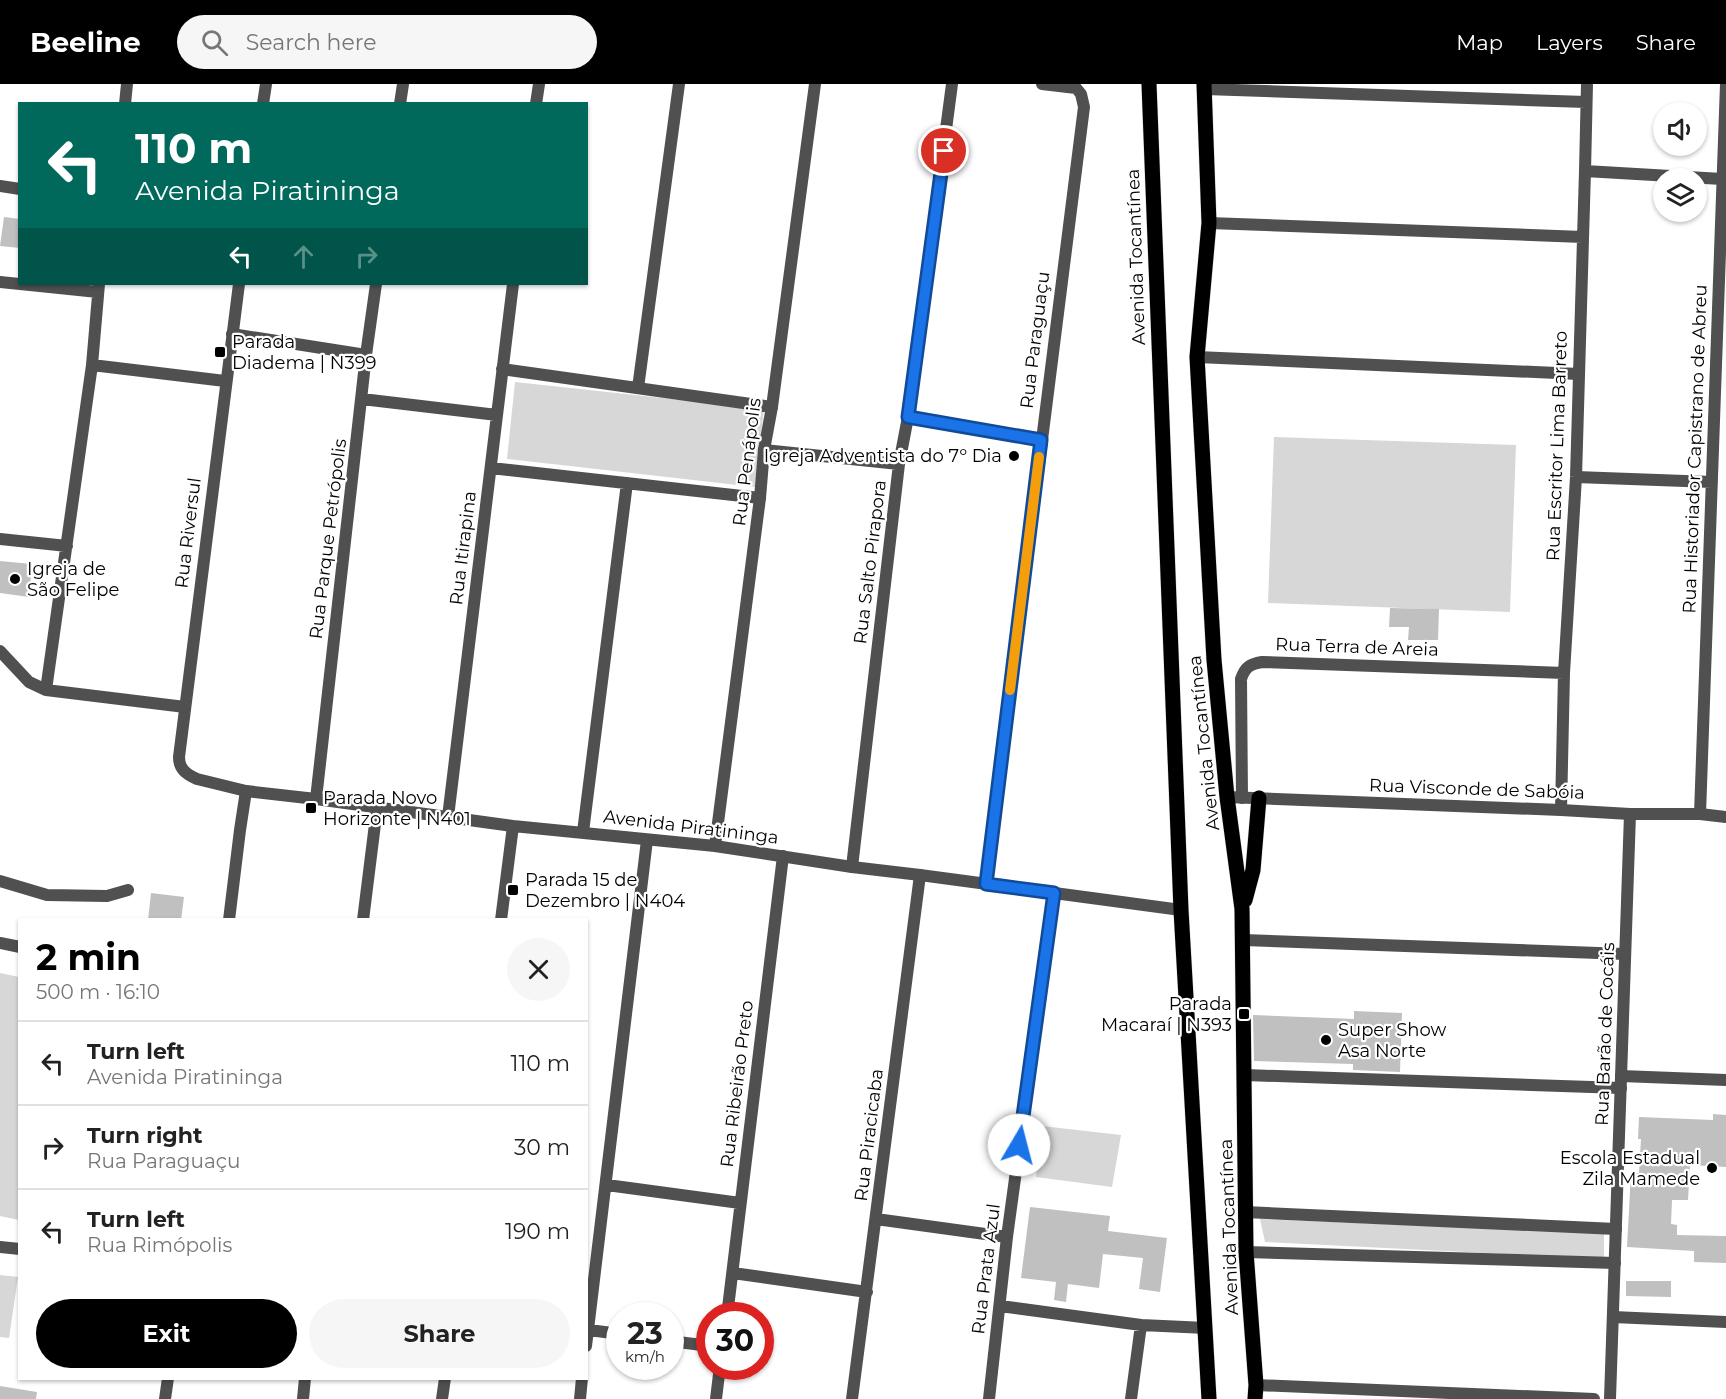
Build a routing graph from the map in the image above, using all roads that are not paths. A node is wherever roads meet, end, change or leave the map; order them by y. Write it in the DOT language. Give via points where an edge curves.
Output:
graph roads {
  1 [pos="127,84"];
  2 [pos="266,84"];
  3 [pos="403,84"];
  4 [pos="539,84"];
  5 [pos="679,84"];
  6 [pos="815,84"];
  7 [pos="952,84"];
  8 [pos="1042,84"];
  9 [pos="1149,84"];
  10 [pos="1587,84"];
  11 [pos="1726,84"];
  12 [pos="1205,86"];
  13 [pos="125,102"];
  14 [pos="263,102"];
  15 [pos="400,102"];
  16 [pos="536,102"];
  17 [pos="1586,102"];
  18 [pos="1586,171"];
  19 [pos="1722,178"];
  20 [pos="0,186"];
  21 [pos="18,189"];
  22 [pos="1209,223"];
  23 [pos="1583,237"];
  24 [pos="0,282"];
  25 [pos="18,283"];
  26 [pos="50,285"];
  27 [pos="239,285"];
  28 [pos="376,285"];
  29 [pos="513,285"];
  30 [pos="99,288"];
  31 [pos="232,334"];
  32 [pos="366,355"];
  33 [pos="1197,357"];
  34 [pos="92,365"];
  35 [pos="502,369"];
  36 [pos="1579,374"];
  37 [pos="225,381"];
  38 [pos="638,388"];
  39 [pos="362,399"];
  40 [pos="772,406"];
  41 [pos="496,415"];
  42 [pos="908,417"];
  43 [pos="1041,440"];
  44 [pos="1720,442"];
  45 [pos="764,450"];
  46 [pos="899,464"];
  47 [pos="490,468"];
  48 [pos="1576,477"];
  49 [pos="1712,482"];
  50 [pos="627,483"];
  51 [pos="760,498"];
  52 [pos="0,539"];
  53 [pos="67,546"];
  54 [pos="0,651"];
  55 [pos="1564,673"];
  56 [pos="46,690"];
  57 [pos="185,707"];
  58 [pos="196,779"];
  59 [pos="246,791"];
  60 [pos="1234,797"];
  61 [pos="1259,798"];
  62 [pos="316,799"];
  63 [pos="377,808"];
  64 [pos="1561,810"];
  65 [pos="1630,814"];
  66 [pos="1700,814"];
  67 [pos="448,817"];
  68 [pos="1726,817"];
  69 [pos="513,826"];
  70 [pos="584,832"];
  71 [pos="647,840"];
  72 [pos="715,846"];
  73 [pos="783,856"];
  74 [pos="852,867"];
  75 [pos="920,875"];
  76 [pos="0,881"];
  77 [pos="986,884"];
  78 [pos="128,890"];
  79 [pos="1054,893"];
  80 [pos="1242,909"];
  81 [pos="1181,910"];
  82 [pos="230,918"];
  83 [pos="363,918"];
  84 [pos="501,918"];
  85 [pos="1243,940"];
  86 [pos="0,942"];
  87 [pos="18,946"];
  88 [pos="1625,954"];
  89 [pos="1245,1075"];
  90 [pos="1726,1080"];
  91 [pos="1621,1082"];
  92 [pos="607,1185"];
  93 [pos="740,1203"];
  94 [pos="1245,1212"];
  95 [pos="876,1219"];
  96 [pos="1616,1229"];
  97 [pos="1007,1237"];
  98 [pos="0,1247"];
  99 [pos="18,1249"];
  100 [pos="1246,1252"];
  101 [pos="592,1259"];
  102 [pos="1615,1263"];
  103 [pos="734,1273"];
  104 [pos="867,1292"];
  105 [pos="729,1302"];
  106 [pos="1000,1306"];
  107 [pos="1613,1317"];
  108 [pos="1726,1323"];
  109 [pos="1142,1324"];
  110 [pos="1206,1328"];
  111 [pos="589,1330"];
  112 [pos="606,1332"];
  113 [pos="588,1335"];
  114 [pos="168,1380"];
  115 [pos="305,1380"];
  116 [pos="445,1380"];
  117 [pos="582,1380"];
  118 [pos="718,1380"];
  119 [pos="1256,1392"];
  120 [pos="165,1399"];
  121 [pos="303,1399"];
  122 [pos="442,1399"];
  123 [pos="579,1399"];
  124 [pos="716,1399"];
  125 [pos="852,1399"];
  126 [pos="989,1399"];
  127 [pos="1131,1399"];
  128 [pos="1209,1399"];
  129 [pos="1594,1399"];
  130 [pos="1610,1399"];
  1 -- 13 [label="street"];
  2 -- 14 [label="street"];
  3 -- 15 [label="street"];
  4 -- 16 [label="street"];
  5 -- 38 [label="street"];
  6 -- 40 [label="street, Rua Penápolis"];
  7 -- 42 [label="street, Rua Salto Pirapora"];
  8 -- 43 [label="street, Rua Paraguaçu" via="1076,88 1084,107"];
  9 -- 81 [label="main road, Avenida Tocantínea"];
  10 -- 17 [label="street, Rua Escritor Lima Barreto"];
  11 -- 19 [label="street, Rua Historiador Capistrano de Abreu"];
  12 -- 17 [label="street"];
  12 -- 22 [label="main road, Avenida Tocantínea"];
  17 -- 18 [label="street, Rua Escritor Lima Barreto"];
  18 -- 19 [label="street"];
  18 -- 23 [label="street, Rua Escritor Lima Barreto"];
  19 -- 44 [label="street, Rua Historiador Capistrano de Abreu"];
  20 -- 21 [label="street"];
  22 -- 23 [label="street"];
  22 -- 33 [label="main road, Avenida Tocantínea"];
  23 -- 36 [label="street, Rua Escritor Lima Barreto"];
  24 -- 25 [label="street"];
  26 -- 30 [label="street"];
  27 -- 31 [label="street, Rua Riversul"];
  28 -- 32 [label="street, Rua Parque Petrópolis"];
  29 -- 35 [label="street, Rua Itirapina"];
  30 -- 34 [label="street"];
  31 -- 32 [label="street"];
  31 -- 37 [label="street, Rua Riversul"];
  32 -- 39 [label="street, Rua Parque Petrópolis"];
  33 -- 36 [label="street"];
  33 -- 60 [label="main road, Avenida Tocantínea" via="1214,660"];
  34 -- 37 [label="street"];
  34 -- 53 [label="street"];
  35 -- 38 [label="street"];
  35 -- 41 [label="street, Rua Itirapina"];
  36 -- 48 [label="street, Rua Escritor Lima Barreto"];
  37 -- 57 [label="street, Rua Riversul"];
  38 -- 40 [label="street"];
  39 -- 41 [label="street"];
  39 -- 62 [label="street, Rua Parque Petrópolis"];
  40 -- 45 [label="street, Rua Penápolis"];
  41 -- 47 [label="street, Rua Itirapina"];
  42 -- 43 [label="street"];
  42 -- 46 [label="street, Rua Salto Pirapora"];
  43 -- 77 [label="street, Rua Paraguaçu"];
  44 -- 49 [label="street, Rua Historiador Capistrano de Abreu"];
  45 -- 46 [label="street"];
  45 -- 51 [label="street, Rua Penápolis"];
  46 -- 74 [label="street, Rua Salto Pirapora"];
  47 -- 50 [label="street"];
  47 -- 67 [label="street, Rua Itirapina"];
  48 -- 49 [label="street"];
  48 -- 55 [label="street, Rua Escritor Lima Barreto"];
  49 -- 66 [label="street, Rua Historiador Capistrano de Abreu"];
  50 -- 51 [label="street"];
  50 -- 70 [label="street"];
  51 -- 72 [label="street, Rua Penápolis"];
  52 -- 53 [label="street"];
  53 -- 56 [label="street"];
  54 -- 56 [label="street" via="29,682"];
  55 -- 60 [label="street, Rua Terra de Areia" via="1251,664 1244,669 1241,679"];
  55 -- 64 [label="street, Rua Escritor Lima Barreto"];
  56 -- 57 [label="street"];
  57 -- 58 [label="street, Rua Riversul" via="179,765"];
  58 -- 59 [label="street, Avenida Piratininga"];
  59 -- 62 [label="street, Avenida Piratininga"];
  59 -- 82 [label="street"];
  60 -- 61 [label="street, Rua Visconde de Sabóia"];
  60 -- 80 [label="main road, Avenida Tocantínea"];
  61 -- 64 [label="street, Rua Visconde de Sabóia"];
  61 -- 80 [label="main road" via="1252,870"];
  62 -- 63 [label="street, Avenida Piratininga"];
  63 -- 67 [label="street, Avenida Piratininga"];
  63 -- 83 [label="street"];
  64 -- 65 [label="street, Rua Visconde de Sabóia"];
  65 -- 66 [label="street, Rua Visconde de Sabóia"];
  65 -- 88 [label="street, Rua Barão de Cocáis"];
  66 -- 68 [label="street, Rua Visconde de Sabóia"];
  67 -- 69 [label="street, Avenida Piratininga"];
  69 -- 70 [label="street, Avenida Piratininga"];
  69 -- 84 [label="street"];
  70 -- 71 [label="street, Avenida Piratininga"];
  71 -- 72 [label="street, Avenida Piratininga"];
  71 -- 92 [label="street"];
  72 -- 73 [label="street, Avenida Piratininga"];
  73 -- 74 [label="street, Avenida Piratininga"];
  73 -- 93 [label="street, Rua Ribeirão Preto"];
  74 -- 75 [label="street, Avenida Piratininga"];
  75 -- 77 [label="street, Avenida Piratininga"];
  75 -- 95 [label="street, Rua Piracicaba"];
  76 -- 78 [label="street" via="47,894 107,896"];
  77 -- 79 [label="street, Avenida Piratininga"];
  79 -- 81 [label="street, Avenida Piratininga"];
  79 -- 97 [label="street, Rua Prata Azul"];
  80 -- 85 [label="main road, Avenida Tocantínea"];
  81 -- 110 [label="main road, Avenida Tocantínea"];
  85 -- 88 [label="street"];
  85 -- 89 [label="main road, Avenida Tocantínea"];
  86 -- 87 [label="street"];
  88 -- 91 [label="street, Rua Barão de Cocáis"];
  89 -- 91 [label="street"];
  89 -- 94 [label="main road, Avenida Tocantínea"];
  90 -- 91 [label="street"];
  91 -- 96 [label="street, Rua Barão de Cocáis"];
  92 -- 93 [label="street"];
  92 -- 101 [label="street"];
  93 -- 103 [label="street, Rua Ribeirão Preto"];
  94 -- 96 [label="street"];
  94 -- 100 [label="main road, Avenida Tocantínea"];
  95 -- 97 [label="street"];
  95 -- 104 [label="street, Rua Piracicaba"];
  96 -- 102 [label="street, Rua Barão de Cocáis"];
  97 -- 106 [label="street, Rua Prata Azul"];
  98 -- 99 [label="street"];
  100 -- 102 [label="street"];
  100 -- 119 [label="main road, Avenida Tocantínea"];
  101 -- 111 [label="street"];
  102 -- 107 [label="street, Rua Barão de Cocáis"];
  103 -- 104 [label="street"];
  103 -- 105 [label="street, Rua Ribeirão Preto"];
  104 -- 125 [label="street, Rua Piracicaba"];
  106 -- 109 [label="street"];
  106 -- 126 [label="street, Rua Prata Azul"];
  107 -- 108 [label="street"];
  107 -- 130 [label="street, Rua Barão de Cocáis"];
  109 -- 110 [label="street"];
  109 -- 127 [label="street"];
  110 -- 128 [label="main road, Avenida Tocantínea"];
  111 -- 112 [label="street"];
  111 -- 113 [label="street"];
  114 -- 120 [label="street"];
  115 -- 121 [label="street"];
  116 -- 122 [label="street"];
  117 -- 123 [label="street"];
  118 -- 124 [label="street"];
  119 -- 129 [label="street"];
}
